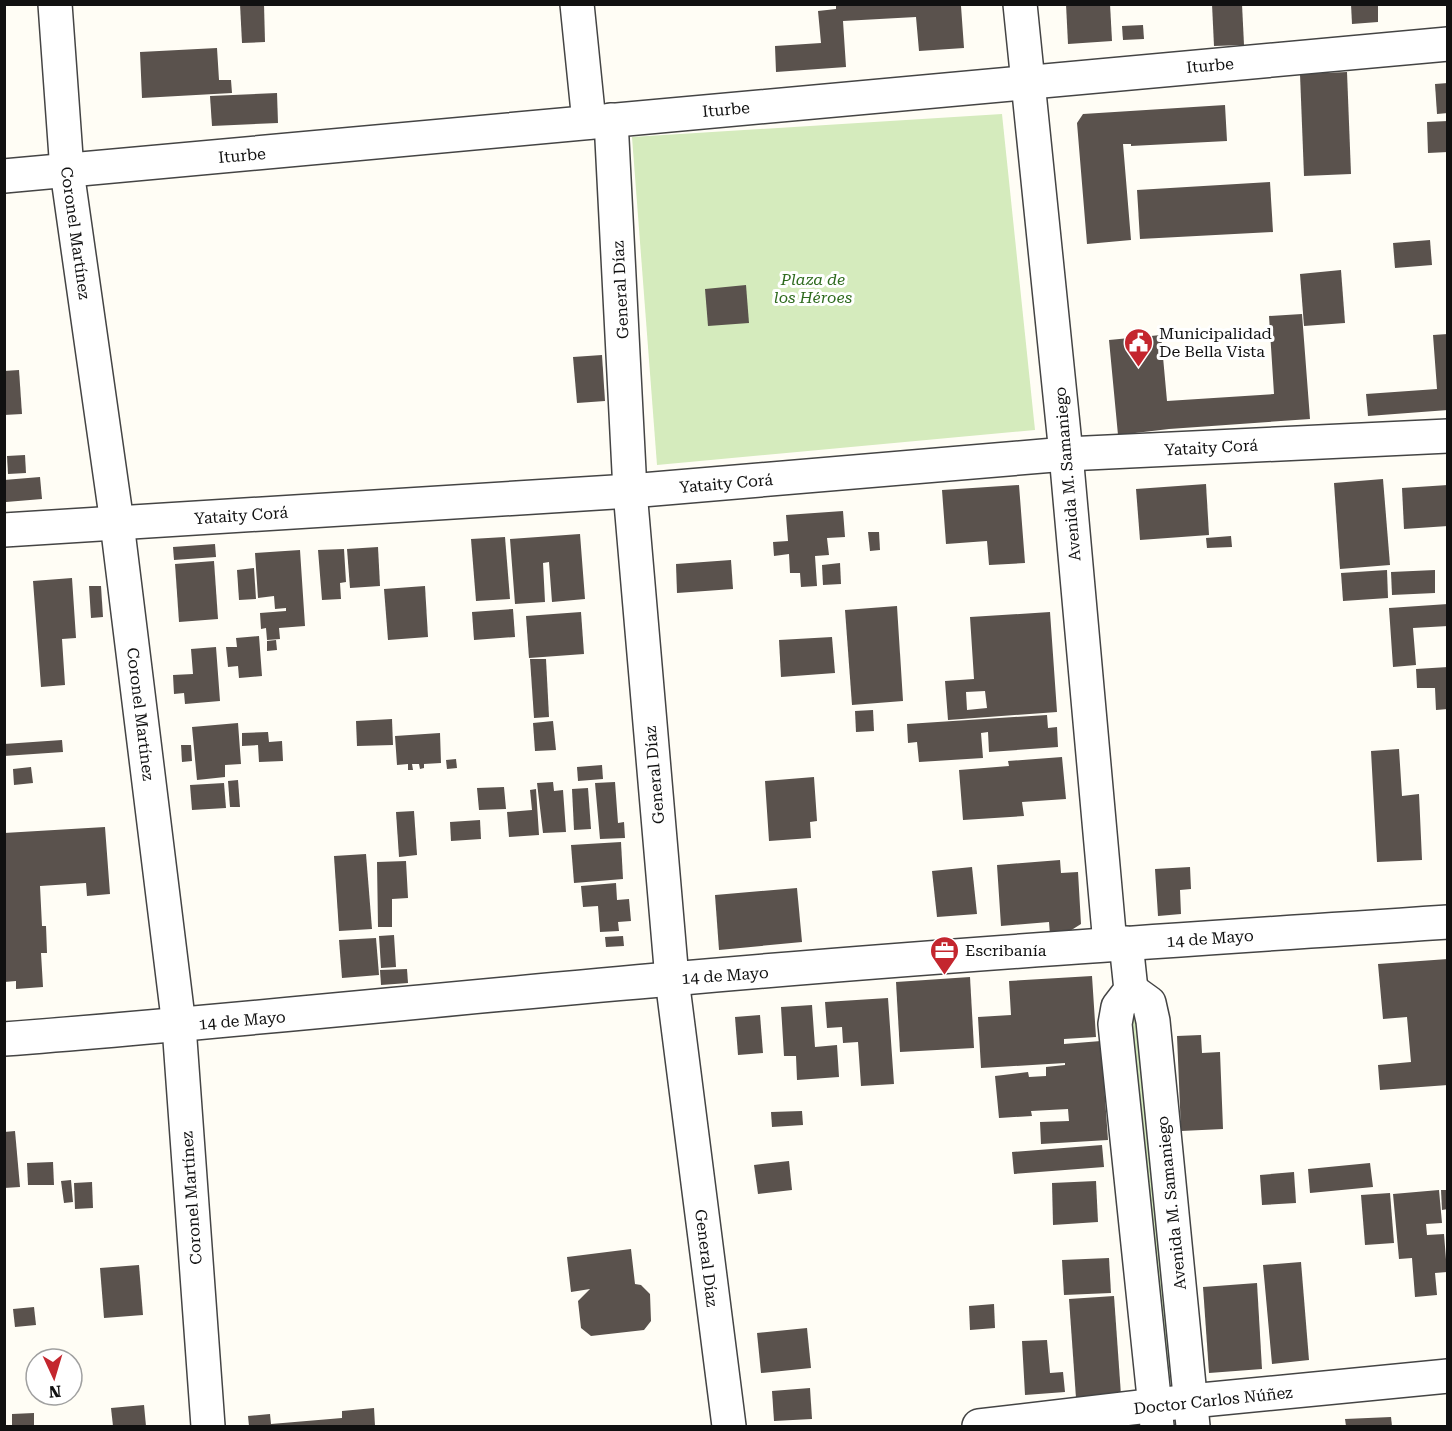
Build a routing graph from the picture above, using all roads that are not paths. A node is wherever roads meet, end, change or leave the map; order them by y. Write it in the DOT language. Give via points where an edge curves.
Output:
graph roads {
  1 [pos="55,4"];
  2 [pos="577,4"];
  3 [pos="1020,4"];
  4 [pos="1448,44"];
  5 [pos="1028,81"];
  6 [pos="600,121"];
  7 [pos="67,171"];
  8 [pos="4,176"];
  9 [pos="1448,436"];
  10 [pos="1066,454"];
  11 [pos="630,491"];
  12 [pos="117,523"];
  13 [pos="4,530"];
  14 [pos="1448,922"];
  15 [pos="1118,944"];
  16 [pos="672,979"];
  17 [pos="1131,990"];
  18 [pos="179,1026"];
  19 [pos="4,1040"];
  20 [pos="1448,1376"];
  21 [pos="1192,1414"];
  22 [pos="1156,1417"];
  23 [pos="208,1426"];
  24 [pos="729,1426"];
  25 [pos="979,1426"];
  1 -- 7 [label="street, Coronel Martínez"];
  2 -- 6 [label="street, General Díaz"];
  3 -- 5 [label="street, Avenida M. Samaniego"];
  4 -- 5 [label="street, Iturbe"];
  5 -- 6 [label="street, Iturbe"];
  5 -- 10 [label="street, Avenida M. Samaniego"];
  6 -- 7 [label="street, Iturbe"];
  6 -- 11 [label="street, General Díaz"];
  7 -- 8 [label="street, Iturbe"];
  7 -- 12 [label="street, Coronel Martínez"];
  9 -- 10 [label="street, Yataity Corá"];
  10 -- 11 [label="street, Yataity Corá"];
  10 -- 15 [label="street, Avenida M. Samaniego"];
  11 -- 12 [label="street, Yataity Corá"];
  11 -- 16 [label="street, General Díaz"];
  12 -- 13 [label="street, Yataity Corá"];
  12 -- 18 [label="street, Coronel Martínez"];
  14 -- 15 [label="street, 14 de Mayo"];
  15 -- 16 [label="street, 14 de Mayo"];
  15 -- 17 [label="street, Avenida M. Samaniego"];
  16 -- 18 [label="street, 14 de Mayo"];
  16 -- 24 [label="street, General Díaz"];
  17 -- 21 [label="street, Avenida M. Samaniego" via="1149,1003 1153,1021"];
  17 -- 22 [label="street" via="1118,1007 1115,1024"];
  18 -- 19 [label="street, 14 de Mayo"];
  18 -- 23 [label="street, Coronel Martínez"];
  20 -- 21 [label="street, Doctor Carlos Núñez"];
  21 -- 22 [label="street, Doctor Carlos Núñez"];
  22 -- 25 [label="street, Doctor Carlos Núñez"];
}
